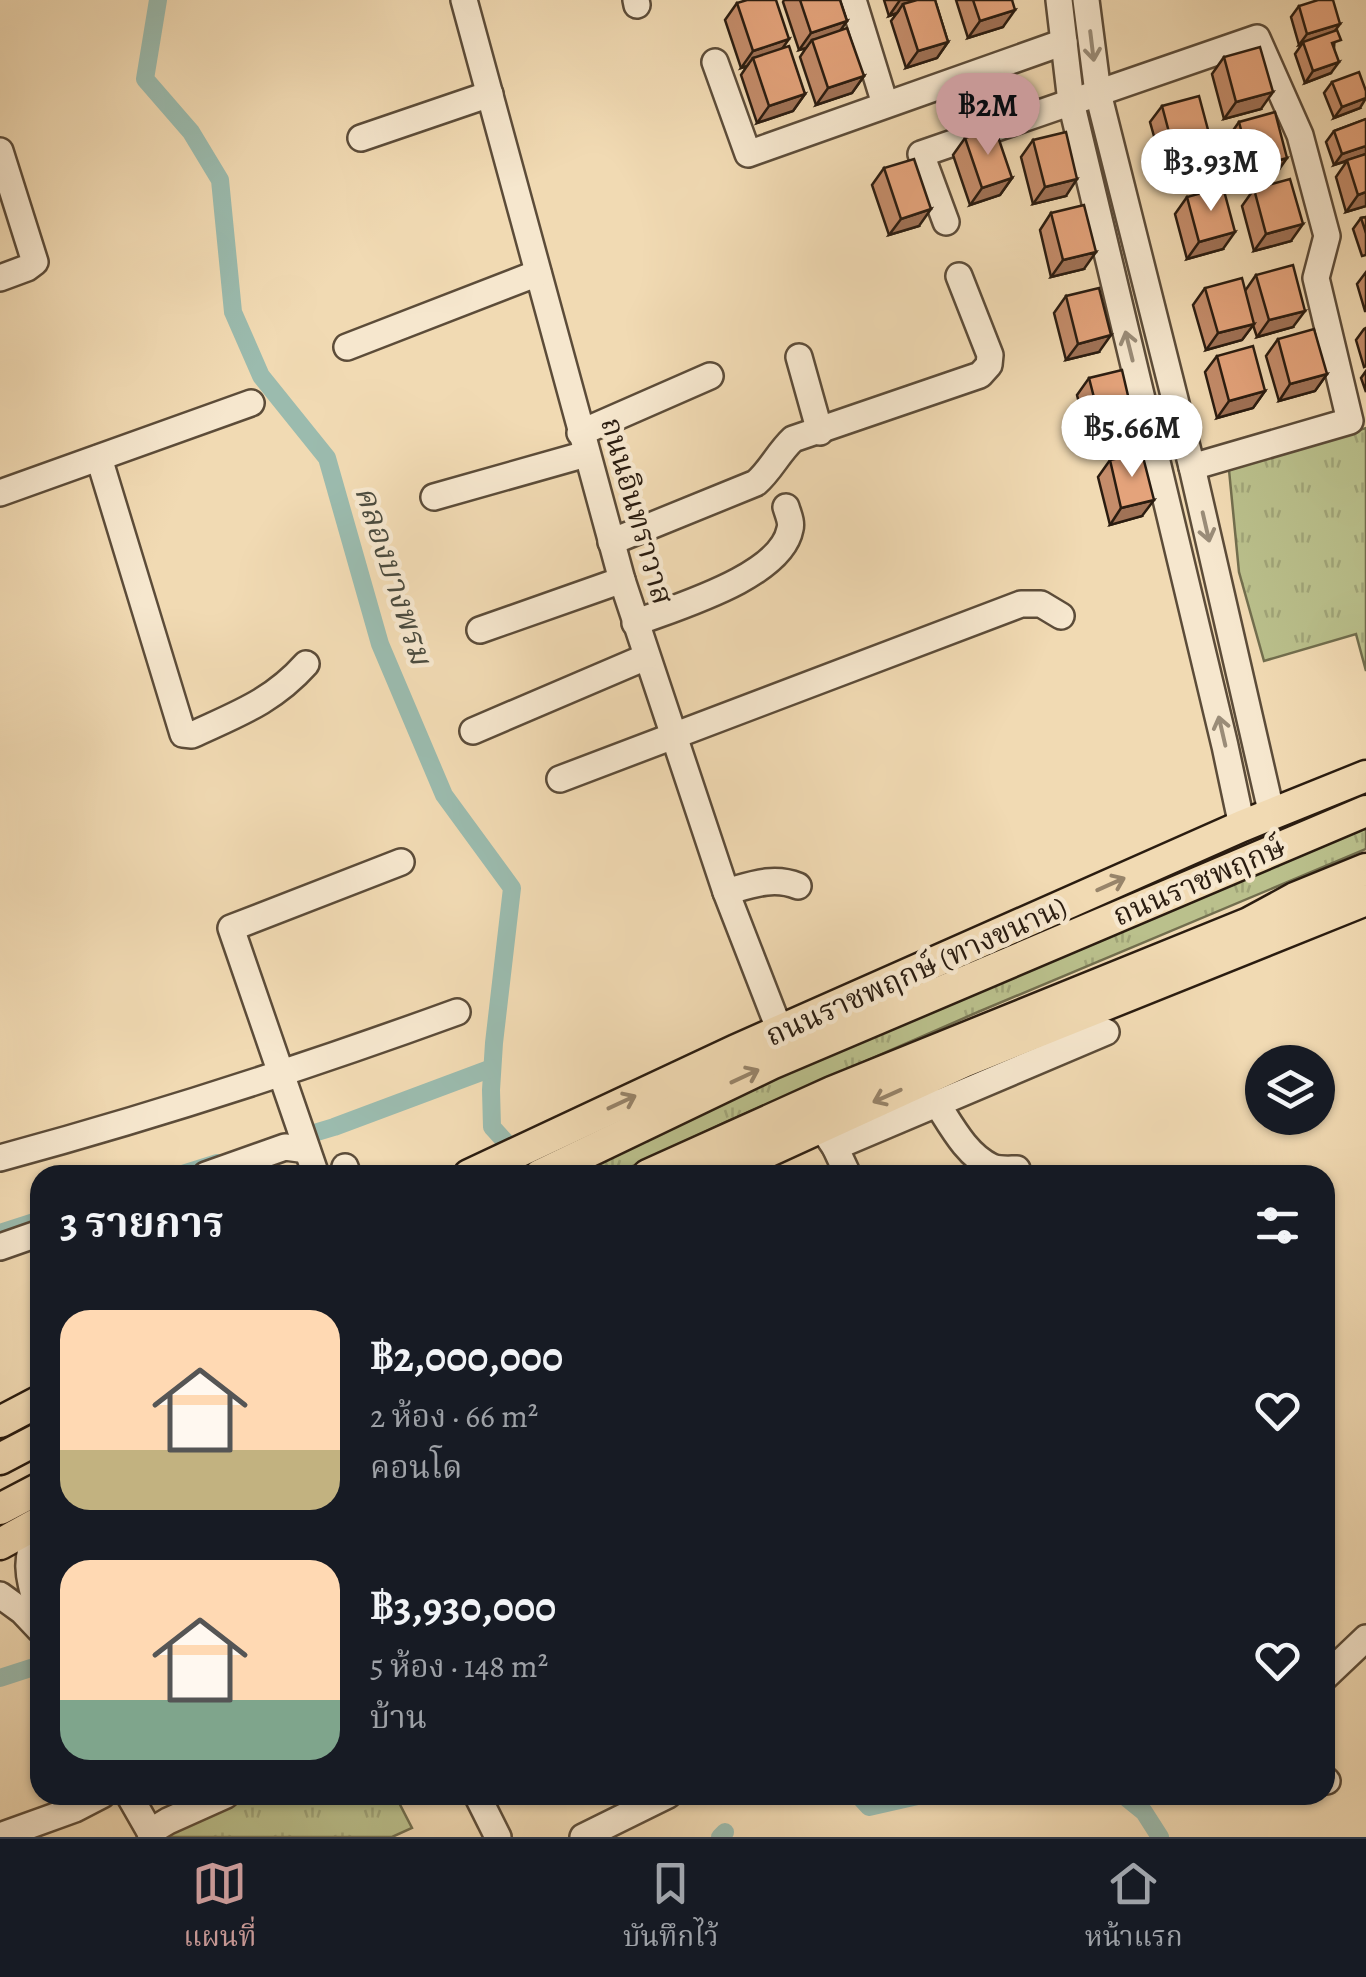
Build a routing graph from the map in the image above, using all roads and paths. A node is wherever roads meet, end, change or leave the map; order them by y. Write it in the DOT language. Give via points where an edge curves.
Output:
graph roads {
  1 [pos="464,0"];
  2 [pos="853,0"];
  3 [pos="1059,0"];
  4 [pos="1086,0"];
  5 [pos="1064,42"];
  6 [pos="715,62"];
  7 [pos="1098,93"];
  8 [pos="490,94"];
  9 [pos="1071,102"];
  10 [pos="885,104"];
  11 [pos="361,138"];
  12 [pos="0,152"];
  13 [pos="10,215"];
  14 [pos="946,222"];
  15 [pos="538,274"];
  16 [pos="959,276"];
  17 [pos="0,278"];
  18 [pos="347,347"];
  19 [pos="799,357"];
  20 [pos="710,376"];
  21 [pos="251,402"];
  22 [pos="820,432"];
  23 [pos="583,444"];
  24 [pos="98,458"];
  25 [pos="1192,467"];
  26 [pos="0,493"];
  27 [pos="434,497"];
  28 [pos="786,507"];
  29 [pos="611,542"];
  30 [pos="622,580"];
  31 [pos="1061,616"];
  32 [pos="635,623"];
  33 [pos="480,630"];
  34 [pos="646,656"];
  35 [pos="306,664"];
  36 [pos="473,732"];
  37 [pos="674,736"];
  38 [pos="1366,776"];
  39 [pos="560,779"];
  40 [pos="1366,795"];
  41 [pos="1366,811"];
  42 [pos="1272,815"];
  43 [pos="1242,826"];
  44 [pos="401,862"];
  45 [pos="1243,862"];
  46 [pos="1366,868"];
  47 [pos="798,886"];
  48 [pos="1366,891"];
  49 [pos="726,892"];
  50 [pos="1366,900"];
  51 [pos="1249,923"];
  52 [pos="457,1012"];
  53 [pos="780,1031"];
  54 [pos="1106,1032"];
  55 [pos="282,1075"];
  56 [pos="936,1102"];
  57 [pos="827,1136"];
  58 [pos="305,1143"];
  59 [pos="0,1158"];
  60 [pos="236,1165"];
  61 [pos="313,1165"];
  62 [pos="489,1165"];
  63 [pos="560,1165"];
  64 [pos="670,1165"];
  65 [pos="745,1165"];
  66 [pos="843,1165"];
  67 [pos="989,1165"];
  68 [pos="30,1236"];
  69 [pos="0,1246"];
  70 [pos="30,1406"];
  71 [pos="0,1422"];
  72 [pos="30,1444"];
  73 [pos="0,1460"];
  74 [pos="30,1493"];
  75 [pos="0,1509"];
  76 [pos="30,1529"];
  77 [pos="0,1544"];
  78 [pos="30,1547"];
  79 [pos="30,1575"];
  80 [pos="0,1595"];
  81 [pos="30,1620"];
  82 [pos="1366,1638"];
  83 [pos="1335,1667"];
  84 [pos="83,1805"];
  85 [pos="133,1805"];
  86 [pos="204,1805"];
  87 [pos="482,1805"];
  88 [pos="648,1805"];
  89 [pos="145,1832"];
  90 [pos="0,1836"];
  91 [pos="498,1837"];
  92 [pos="582,1837"];
  1 -- 8 [label="street, ถนนอินทราวาส"];
  2 -- 10 [label="street"];
  3 -- 5 [label="street"];
  4 -- 7 [label="street, one-way"];
  5 -- 9 [label="street"];
  5 -- 10 [label="street"];
  6 -- 10 [label="street" via="748,154"];
  7 -- 9 [label="street"];
  7 -- 25 [label="street"];
  7 -- 25 [label="street" via="1257,38 1300,135 1322,220 1326,236 1316,278 1350,421"];
  8 -- 11 [label="street"];
  8 -- 15 [label="street, ถนนอินทราวาส"];
  9 -- 14 [label="street" via="921,154"];
  43 -- 9 [label="street, one-way"];
  12 -- 13 [label="street"];
  13 -- 17 [label="street" via="35,262"];
  15 -- 18 [label="street"];
  15 -- 23 [label="street, ถนนอินทราวาส"];
  16 -- 22 [label="street" via="989,365 980,375"];
  19 -- 22 [label="street"];
  20 -- 23 [label="street"];
  21 -- 24 [label="street"];
  22 -- 29 [label="street" via="793,439 756,484"];
  23 -- 27 [label="street"];
  23 -- 29 [label="street, ถนนอินทราวาส"];
  24 -- 26 [label="street"];
  24 -- 35 [label="street" via="183,734 259,705"];
  25 -- 42 [label="street, one-way"];
  28 -- 32 [label="street" via="792,525 778,554 748,577"];
  29 -- 30 [label="street, ถนนอินทราวาส"];
  30 -- 32 [label="street, ถนนอินทราวาส"];
  30 -- 33 [label="street"];
  31 -- 37 [label="street" via="1041,604 1021,604"];
  32 -- 34 [label="street, ถนนอินทราวาส"];
  34 -- 36 [label="street"];
  34 -- 37 [label="street, ถนนอินทราวาส"];
  37 -- 39 [label="street"];
  37 -- 49 [label="street, ถนนอินทราวาส"];
  38 -- 42 [label="main road, ถนนราชพฤกษ์ (ทางขนาน)"];
  40 -- 45 [label="main road" via="1260,842"];
  41 -- 45 [label="main road, ถนนราชพฤกษ์"];
  42 -- 43 [label="main road, ถนนราชพฤกษ์ (ทางขนาน)"];
  53 -- 43 [label="main road, ถนนราชพฤกษ์ (ทางขนาน), one-way"];
  44 -- 55 [label="street" via="231,928"];
  63 -- 45 [label="main road, ถนนราชพฤกษ์, one-way" via="771,1064"];
  46 -- 51 [label="main road, ถนนราชพฤกษ์"];
  47 -- 49 [label="street" via="764,882"];
  48 -- 51 [label="main road"];
  49 -- 53 [label="street, ถนนอินทราวาส"];
  50 -- 57 [label="main road, one-way" via="963,1062"];
  51 -- 64 [label="main road, ถนนราชพฤกษ์"];
  52 -- 55 [label="street"];
  62 -- 53 [label="main road, ถนนราชพฤกษ์ (ทางขนาน), one-way"];
  54 -- 56 [label="street"];
  55 -- 58 [label="street"];
  55 -- 59 [label="street"];
  56 -- 57 [label="street"];
  56 -- 67 [label="street" via="958,1137"];
  57 -- 65 [label="main road"];
  57 -- 66 [label="street"];
  58 -- 60 [label="street"];
  58 -- 61 [label="street"];
  68 -- 69 [label="street"];
  70 -- 71 [label="main road"];
  72 -- 73 [label="main road"];
  74 -- 75 [label="main road"];
  76 -- 77 [label="main road"];
  78 -- 79 [label="street"];
  80 -- 81 [label="street"];
  82 -- 83 [label="street"];
  84 -- 90 [label="street"];
  85 -- 89 [label="street"];
  86 -- 89 [label="street"];
  87 -- 91 [label="street"];
  88 -- 92 [label="street"];
}
